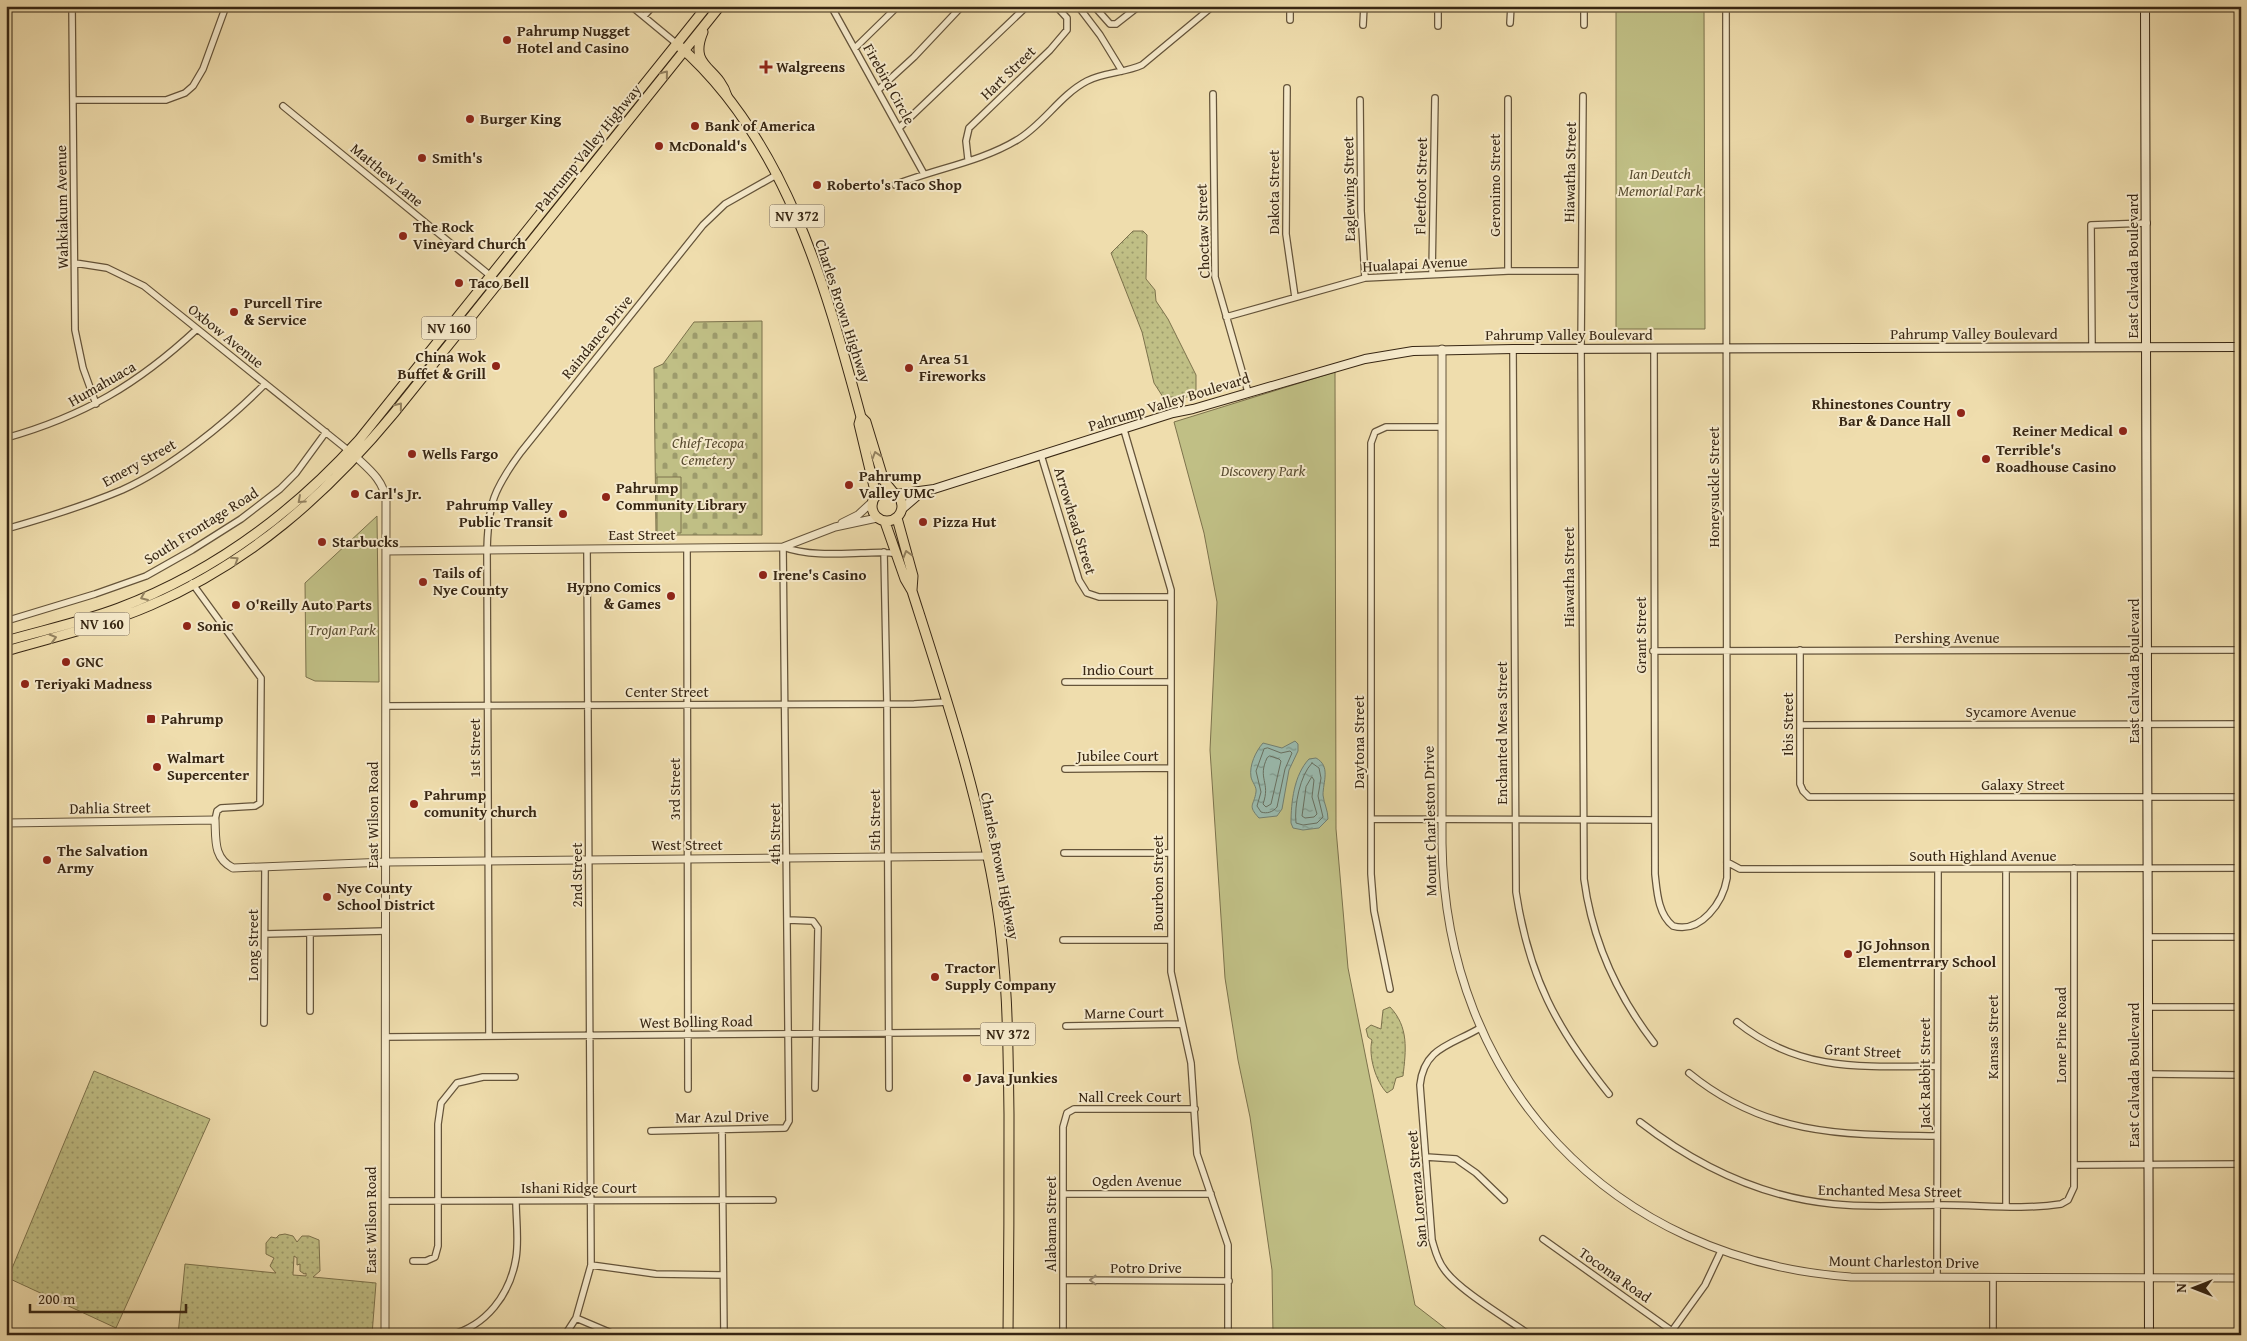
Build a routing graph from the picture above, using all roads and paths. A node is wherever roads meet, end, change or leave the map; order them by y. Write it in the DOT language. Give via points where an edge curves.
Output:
graph roads {
  1 [pos="72,6"];
  2 [pos="226,6"];
  3 [pos="631,6"];
  4 [pos="653,6"];
  5 [pos="707,6"];
  6 [pos="720,6"];
  7 [pos="831,6"];
  8 [pos="898,6"];
  9 [pos="962,6"];
  10 [pos="1027,6"];
  11 [pos="1078,6"];
  12 [pos="1094,6"];
  13 [pos="1139,6"];
  14 [pos="1213,6"];
  15 [pos="1290,6"];
  16 [pos="1364,6"];
  17 [pos="1438,6"];
  18 [pos="1511,6"];
  19 [pos="1584,6"];
  20 [pos="1726,6"];
  21 [pos="2145,6"];
  22 [pos="1057,7"];
  23 [pos="644,16"];
  24 [pos="1290,20"];
  25 [pos="1510,23"];
  26 [pos="705,25"];
  27 [pos="1363,25"];
  28 [pos="1584,25"];
  29 [pos="1438,26"];
  30 [pos="677,44"];
  31 [pos="855,48"];
  32 [pos="684,50"];
  33 [pos="1122,71"];
  34 [pos="1287,88"];
  35 [pos="878,90"];
  36 [pos="1213,94"];
  37 [pos="727,96"];
  38 [pos="1583,96"];
  39 [pos="1435,98"];
  40 [pos="1508,99"];
  41 [pos="73,100"];
  42 [pos="1360,100"];
  43 [pos="283,106"];
  44 [pos="624,109"];
  45 [pos="899,128"];
  46 [pos="609,143"];
  47 [pos="968,160"];
  48 [pos="778,174"];
  49 [pos="924,174"];
  50 [pos="895,185"];
  51 [pos="2146,223"];
  52 [pos="75,263"];
  53 [pos="1508,271"];
  54 [pos="1581,271"];
  55 [pos="1432,274"];
  56 [pos="1365,278"];
  57 [pos="495,279"];
  58 [pos="1295,297"];
  59 [pos="1226,317"];
  60 [pos="197,329"];
  61 [pos="2147,347"];
  62 [pos="2241,347"];
  63 [pos="1581,348"];
  64 [pos="1654,348"];
  65 [pos="2092,348"];
  66 [pos="1442,349"];
  67 [pos="1513,349"];
  68 [pos="1727,349"];
  69 [pos="265,384"];
  70 [pos="1248,392"];
  71 [pos="96,404"];
  72 [pos="861,417"];
  73 [pos="1442,427"];
  74 [pos="1124,430"];
  75 [pos="326,432"];
  76 [pos="6,438"];
  77 [pos="353,454"];
  78 [pos="1041,455"];
  79 [pos="895,493"];
  80 [pos="918,493"];
  81 [pos="874,499"];
  82 [pos="902,508"];
  83 [pos="897,518"];
  84 [pos="881,520"];
  85 [pos="835,527"];
  86 [pos="6,529"];
  87 [pos="784,547"];
  88 [pos="687,548"];
  89 [pos="587,549"];
  90 [pos="487,550"];
  91 [pos="386,551"];
  92 [pos="884,552"];
  93 [pos="898,554"];
  94 [pos="191,581"];
  95 [pos="912,590"];
  96 [pos="1171,597"];
  97 [pos="6,620"];
  98 [pos="6,641"];
  99 [pos="1800,650"];
  100 [pos="2148,650"];
  101 [pos="2241,650"];
  102 [pos="6,651"];
  103 [pos="1653,651"];
  104 [pos="1727,651"];
  105 [pos="1065,682"];
  106 [pos="1171,682"];
  107 [pos="947,702"];
  108 [pos="686,704"];
  109 [pos="786,704"];
  110 [pos="888,704"];
  111 [pos="487,705"];
  112 [pos="588,705"];
  113 [pos="386,706"];
  114 [pos="1801,724"];
  115 [pos="2148,724"];
  116 [pos="2241,724"];
  117 [pos="1170,768"];
  118 [pos="1065,769"];
  119 [pos="1806,795"];
  120 [pos="2148,797"];
  121 [pos="2241,797"];
  122 [pos="1372,819"];
  123 [pos="1442,819"];
  124 [pos="1514,819"];
  125 [pos="1582,819"];
  126 [pos="215,820"];
  127 [pos="1654,820"];
  128 [pos="6,823"];
  129 [pos="1064,853"];
  130 [pos="1170,853"];
  131 [pos="988,856"];
  132 [pos="888,857"];
  133 [pos="787,858"];
  134 [pos="687,859"];
  135 [pos="589,860"];
  136 [pos="488,861"];
  137 [pos="386,862"];
  138 [pos="1727,862"];
  139 [pos="265,866"];
  140 [pos="2074,868"];
  141 [pos="2149,868"];
  142 [pos="2241,868"];
  143 [pos="1938,869"];
  144 [pos="2006,869"];
  145 [pos="788,920"];
  146 [pos="1667,920"];
  147 [pos="386,931"];
  148 [pos="310,933"];
  149 [pos="265,934"];
  150 [pos="2148,937"];
  151 [pos="2241,937"];
  152 [pos="1062,940"];
  153 [pos="1170,940"];
  154 [pos="1390,989"];
  155 [pos="2148,1007"];
  156 [pos="2241,1008"];
  157 [pos="310,1011"];
  158 [pos="1737,1022"];
  159 [pos="264,1023"];
  160 [pos="1182,1024"];
  161 [pos="1066,1026"];
  162 [pos="1480,1028"];
  163 [pos="1008,1032"];
  164 [pos="788,1033"];
  165 [pos="816,1033"];
  166 [pos="889,1033"];
  167 [pos="689,1034"];
  168 [pos="489,1036"];
  169 [pos="590,1036"];
  170 [pos="385,1037"];
  171 [pos="1654,1043"];
  172 [pos="1937,1066"];
  173 [pos="1689,1073"];
  174 [pos="2148,1074"];
  175 [pos="2241,1075"];
  176 [pos="515,1077"];
  177 [pos="815,1088"];
  178 [pos="889,1088"];
  179 [pos="688,1089"];
  180 [pos="1609,1094"];
  181 [pos="1195,1109"];
  182 [pos="1066,1113"];
  183 [pos="789,1121"];
  184 [pos="1640,1122"];
  185 [pos="722,1130"];
  186 [pos="651,1131"];
  187 [pos="1937,1136"];
  188 [pos="1426,1157"];
  189 [pos="2241,1164"];
  190 [pos="2075,1165"];
  191 [pos="2148,1165"];
  192 [pos="1063,1194"];
  193 [pos="1211,1194"];
  194 [pos="516,1200"];
  195 [pos="591,1200"];
  196 [pos="722,1200"];
  197 [pos="773,1200"];
  198 [pos="1504,1200"];
  199 [pos="2068,1200"];
  200 [pos="385,1201"];
  201 [pos="439,1201"];
  202 [pos="1937,1205"];
  203 [pos="2006,1206"];
  204 [pos="1543,1239"];
  205 [pos="1721,1251"];
  206 [pos="413,1261"];
  207 [pos="591,1266"];
  208 [pos="723,1275"];
  209 [pos="1937,1277"];
  210 [pos="1993,1277"];
  211 [pos="2148,1277"];
  212 [pos="2241,1278"];
  213 [pos="1063,1280"];
  214 [pos="1229,1281"];
  215 [pos="576,1318"];
  216 [pos="1671,1333"];
  217 [pos="385,1335"];
  218 [pos="450,1335"];
  219 [pos="565,1335"];
  220 [pos="616,1335"];
  221 [pos="724,1335"];
  222 [pos="1008,1335"];
  223 [pos="1063,1335"];
  224 [pos="1228,1335"];
  225 [pos="1530,1335"];
  226 [pos="1993,1335"];
  227 [pos="2148,1335"];
  1 -- 41 [label="street, Wahkiakum Avenue"];
  2 -- 41 [label="street" via="203,69 185,93 166,100"];
  3 -- 23 [label="street"];
  4 -- 23 [label="street"];
  5 -- 30 [label="main road, Pahrump Valley Highway / NV 160"];
  6 -- 26 [label="main road, Pahrump Valley Highway / NV 160"];
  7 -- 31 [label="street, Firebird Circle"];
  8 -- 31 [label="street"];
  9 -- 35 [label="street"];
  10 -- 45 [label="street"];
  11 -- 33 [label="street"];
  12 -- 13 [label="street" via="1107,22 1116,24"];
  14 -- 33 [label="street" via="1142,64"];
  15 -- 24 [label="street"];
  16 -- 27 [label="street"];
  17 -- 29 [label="street"];
  18 -- 25 [label="street"];
  19 -- 28 [label="street"];
  20 -- 68 [label="street, Honeysuckle Street"];
  21 -- 51 [label="main road, East Calvada Boulevard"];
  22 -- 47 [label="street, Hart Street" via="1067,18 1067,30 969,128 966,141"];
  23 -- 30 [label="street"];
  26 -- 32 [label="main road, Pahrump Valley Highway / NV 160"];
  26 -- 37 [label="main road" via="698,42 698,52"];
  30 -- 32 [label="main road, Charles Brown Highway / NV 372"];
  30 -- 44 [label="main road, Pahrump Valley Highway / NV 160"];
  31 -- 35 [label="street, Firebird Circle"];
  32 -- 37 [label="main road, Charles Brown Highway / NV 372"];
  46 -- 32 [label="main road, Pahrump Valley Highway / NV 160, one-way"];
  33 -- 47 [label="street" via="1086,82 1027,134 995,151"];
  34 -- 58 [label="street, Dakota Street" via="1286,234"];
  35 -- 45 [label="street, Firebird Circle"];
  36 -- 59 [label="street, Choctaw Street" via="1215,277"];
  37 -- 48 [label="main road, Charles Brown Highway / NV 372"];
  38 -- 54 [label="street, Hiawatha Street"];
  39 -- 55 [label="street, Fleetfoot Street"];
  40 -- 53 [label="street, Geronimo Street"];
  41 -- 52 [label="street, Wahkiakum Avenue"];
  42 -- 56 [label="street, Eaglewing Street"];
  43 -- 57 [label="street, Matthew Lane"];
  44 -- 46 [label="main road" via="626,116"];
  44 -- 57 [label="main road, Pahrump Valley Highway / NV 160"];
  45 -- 49 [label="street, Firebird Circle"];
  46 -- 57 [label="main road, Pahrump Valley Highway / NV 160"];
  47 -- 49 [label="street"];
  48 -- 72 [label="main road, Charles Brown Highway / NV 372" via="813,258"];
  48 -- 90 [label="street, Raindance Drive" via="725,204 703,225 521,452 502,478 491,504"];
  49 -- 50 [label="street"];
  51 -- 61 [label="main road, East Calvada Boulevard"];
  51 -- 65 [label="street" via="2091,226"];
  52 -- 60 [label="street, Oxbow Avenue" via="107,268 132,279"];
  52 -- 71 [label="street, Wahkiakum Avenue" via="78,351"];
  53 -- 54 [label="street, Hualapai Avenue"];
  53 -- 55 [label="street, Hualapai Avenue"];
  54 -- 63 [label="street, Hiawatha Street"];
  55 -- 56 [label="street, Hualapai Avenue"];
  56 -- 58 [label="street, Hualapai Avenue"];
  77 -- 57 [label="main road, Pahrump Valley Highway / NV 160, one-way"];
  57 -- 77 [label="main road, Pahrump Valley Highway / NV 160" via="387,406 377,425"];
  58 -- 59 [label="street, Hualapai Avenue"];
  59 -- 70 [label="street, Choctaw Street"];
  60 -- 69 [label="street, Oxbow Avenue"];
  60 -- 71 [label="street, Humahuaca" via="147,372"];
  61 -- 62 [label="main road, Pahrump Valley Boulevard"];
  61 -- 65 [label="main road, Pahrump Valley Boulevard"];
  61 -- 100 [label="main road, East Calvada Boulevard"];
  63 -- 64 [label="main road, Pahrump Valley Boulevard"];
  63 -- 67 [label="main road, Pahrump Valley Boulevard"];
  63 -- 125 [label="street, Hiawatha Street"];
  64 -- 68 [label="main road, Pahrump Valley Boulevard"];
  64 -- 103 [label="street, Grant Street"];
  65 -- 68 [label="main road, Pahrump Valley Boulevard"];
  66 -- 67 [label="main road, Pahrump Valley Boulevard"];
  66 -- 70 [label="main road, Pahrump Valley Boulevard" via="1366,359"];
  66 -- 73 [label="street, Mount Charleston Drive"];
  67 -- 124 [label="street, Enchanted Mesa Street"];
  68 -- 104 [label="street, Honeysuckle Street"];
  69 -- 75 [label="street, Oxbow Avenue"];
  69 -- 86 [label="street, Emery Street" via="192,447 138,482 73,509"];
  70 -- 74 [label="main road, Pahrump Valley Boulevard"];
  71 -- 76 [label="street, Humahuaca" via="68,418"];
  79 -- 72 [label="main road, Charles Brown Highway / NV 372, one-way" via="884,481 866,422"];
  72 -- 81 [label="main road, Charles Brown Highway / NV 372" via="858,424"];
  73 -- 122 [label="street, Daytona Street" via="1386,427 1375,432 1370,443"];
  73 -- 123 [label="street, Mount Charleston Drive"];
  74 -- 78 [label="main road, Pahrump Valley Boulevard"];
  74 -- 96 [label="street, Bourbon Street" via="1169,579"];
  75 -- 77 [label="street, Oxbow Avenue"];
  75 -- 97 [label="street, South Frontage Road" via="280,489 192,550 146,576"];
  77 -- 91 [label="street, East Wilson Road" via="378,478 384,490"];
  77 -- 94 [label="main road, Pahrump Valley Highway / NV 160, one-way" via="278,519"];
  94 -- 77 [label="main road, Pahrump Valley Highway / NV 160, one-way" via="254,548 313,500"];
  78 -- 80 [label="main road, Pahrump Valley Boulevard"];
  78 -- 96 [label="street, Arrowhead Street" via="1079,580 1088,593 1099,597"];
  79 -- 80 [label="main road, Pahrump Valley Boulevard"];
  79 -- 81 [label="main road" via="884,491"];
  79 -- 82 [label="main road, NV 372"];
  80 -- 82 [label="main road, Pahrump Valley Boulevard"];
  81 -- 84 [label="main road, NV 372" via="872,511"];
  81 -- 85 [label="street" via="858,515"];
  82 -- 83 [label="main road"];
  83 -- 84 [label="main road"];
  95 -- 83 [label="main road, Charles Brown Highway / NV 372, one-way" via="913,576"];
  84 -- 85 [label="street"];
  84 -- 93 [label="main road, Charles Brown Highway / NV 372"];
  85 -- 87 [label="street"];
  87 -- 88 [label="street, East Street"];
  87 -- 92 [label="street, East Street" via="796,552 831,554"];
  87 -- 109 [label="street, 4th Street"];
  88 -- 89 [label="street, East Street"];
  88 -- 108 [label="street, 3rd Street"];
  89 -- 90 [label="street, East Street"];
  89 -- 112 [label="street, 2nd Street"];
  90 -- 91 [label="street, East Street"];
  90 -- 111 [label="street, 1st Street"];
  91 -- 113 [label="street, East Wilson Road"];
  92 -- 93 [label="street, East Street"];
  92 -- 110 [label="street, 5th Street"];
  93 -- 95 [label="main road, Charles Brown Highway / NV 372" via="905,579"];
  94 -- 98 [label="main road, Pahrump Valley Highway / NV 160, one-way" via="120,608"];
  102 -- 94 [label="main road, Pahrump Valley Highway / NV 160, one-way" via="105,623 151,605"];
  94 -- 126 [label="street" via="261,678 260,803 220,808"];
  95 -- 107 [label="main road, Charles Brown Highway / NV 372"];
  96 -- 106 [label="street, Bourbon Street"];
  99 -- 100 [label="street, Pershing Avenue"];
  99 -- 104 [label="street, Pershing Avenue"];
  99 -- 114 [label="street, Ibis Street"];
  100 -- 101 [label="street, Pershing Avenue"];
  100 -- 115 [label="main road, East Calvada Boulevard"];
  103 -- 104 [label="street, Pershing Avenue"];
  103 -- 127 [label="street, Grant Street"];
  104 -- 138 [label="street, Honeysuckle Street"];
  105 -- 106 [label="street, Indio Court"];
  106 -- 117 [label="street, Bourbon Street"];
  107 -- 110 [label="street, Center Street"];
  107 -- 131 [label="main road, Charles Brown Highway / NV 372"];
  108 -- 109 [label="street, Center Street"];
  108 -- 112 [label="street, Center Street"];
  108 -- 134 [label="street, 3rd Street"];
  109 -- 110 [label="street, Center Street"];
  109 -- 133 [label="street, 4th Street"];
  110 -- 132 [label="street, 5th Street"];
  111 -- 112 [label="street, Center Street"];
  111 -- 113 [label="street, Center Street"];
  111 -- 136 [label="street, 1st Street"];
  112 -- 135 [label="street, 2nd Street"];
  113 -- 137 [label="street, East Wilson Road"];
  114 -- 115 [label="street, Sycamore Avenue"];
  114 -- 119 [label="street, Ibis Street" via="1800,784"];
  115 -- 116 [label="street, Sycamore Avenue"];
  115 -- 120 [label="main road, East Calvada Boulevard"];
  117 -- 118 [label="street, Jubilee Court"];
  117 -- 130 [label="street, Bourbon Street"];
  119 -- 120 [label="street, Galaxy Street" via="1815,798"];
  120 -- 121 [label="street, Galaxy Street"];
  120 -- 141 [label="main road, East Calvada Boulevard"];
  122 -- 123 [label="street"];
  122 -- 154 [label="street, Daytona Street" via="1373,899"];
  123 -- 124 [label="street"];
  123 -- 162 [label="street, Mount Charleston Drive" via="1448,922 1457,961"];
  124 -- 125 [label="street"];
  124 -- 180 [label="street, Enchanted Mesa Street" via="1516,892 1536,976 1573,1048"];
  125 -- 127 [label="street"];
  125 -- 171 [label="street, Hiawatha Street" via="1584,879 1598,940 1615,982"];
  126 -- 128 [label="street, Dahlia Street"];
  126 -- 139 [label="street" via="218,856 222,861 233,868"];
  127 -- 146 [label="street, Grant Street" via="1657,895"];
  129 -- 130 [label="street"];
  130 -- 153 [label="street, Bourbon Street"];
  131 -- 132 [label="street, West Street"];
  131 -- 163 [label="main road, Charles Brown Highway / NV 372" via="1003,958"];
  132 -- 133 [label="street, West Street"];
  132 -- 166 [label="street, 5th Street"];
  133 -- 134 [label="street, West Street"];
  133 -- 145 [label="street, 4th Street"];
  134 -- 135 [label="street, West Street"];
  134 -- 167 [label="street, 3rd Street"];
  135 -- 136 [label="street, West Street"];
  135 -- 169 [label="street, 2nd Street"];
  136 -- 137 [label="street, West Street"];
  136 -- 168 [label="street, 1st Street"];
  137 -- 139 [label="street"];
  137 -- 147 [label="street, East Wilson Road"];
  138 -- 143 [label="street, South Highland Avenue" via="1740,869"];
  138 -- 146 [label="street, Honeysuckle Street" via="1726,889 1708,916 1686,927 1673,926"];
  139 -- 149 [label="street, Long Street"];
  140 -- 141 [label="street, South Highland Avenue"];
  140 -- 144 [label="street, South Highland Avenue"];
  140 -- 190 [label="street, Lone Pine Road"];
  141 -- 142 [label="street, South Highland Avenue"];
  141 -- 150 [label="main road, East Calvada Boulevard"];
  143 -- 144 [label="street, South Highland Avenue"];
  143 -- 172 [label="street, Jack Rabbit Street"];
  144 -- 203 [label="street, Kansas Street"];
  145 -- 164 [label="street, 4th Street"];
  145 -- 165 [label="street" via="813,921 818,928"];
  147 -- 148 [label="street"];
  147 -- 170 [label="street, East Wilson Road"];
  148 -- 149 [label="street"];
  148 -- 157 [label="street"];
  149 -- 159 [label="street, Long Street"];
  150 -- 151 [label="street"];
  150 -- 155 [label="main road, East Calvada Boulevard"];
  152 -- 153 [label="street"];
  153 -- 160 [label="street, Bourbon Street" via="1171,972"];
  155 -- 156 [label="street"];
  155 -- 174 [label="main road, East Calvada Boulevard"];
  158 -- 172 [label="street, Grant Street" via="1765,1042 1822,1063"];
  160 -- 161 [label="street, Marne Court"];
  160 -- 181 [label="street, Bourbon Street" via="1191,1063"];
  162 -- 188 [label="street, San Lorenza Street" via="1442,1048 1422,1068 1420,1086"];
  162 -- 205 [label="street, Mount Charleston Drive" via="1509,1081 1537,1119 1600,1185 1674,1231"];
  163 -- 166 [label="street, West Bolling Road"];
  163 -- 222 [label="main road, Charles Brown Highway / NV 372"];
  164 -- 165 [label="street, West Bolling Road"];
  164 -- 167 [label="street, West Bolling Road"];
  164 -- 183 [label="street, 4th Street"];
  165 -- 166 [label="street, West Bolling Road"];
  165 -- 177 [label="street"];
  166 -- 178 [label="street, 5th Street"];
  167 -- 169 [label="street, West Bolling Road"];
  167 -- 179 [label="street, 3rd Street"];
  168 -- 169 [label="street, West Bolling Road"];
  168 -- 170 [label="street, West Bolling Road"];
  169 -- 195 [label="street, 2nd Street"];
  170 -- 200 [label="street, East Wilson Road"];
  172 -- 187 [label="street, Jack Rabbit Street"];
  173 -- 187 [label="street" via="1745,1108 1790,1125 1840,1134"];
  174 -- 175 [label="street"];
  174 -- 191 [label="main road, East Calvada Boulevard"];
  176 -- 201 [label="street" via="482,1077 457,1083 440,1103"];
  181 -- 182 [label="street, Nall Creek Court" via="1074,1109"];
  181 -- 193 [label="street, Bourbon Street" via="1197,1154"];
  182 -- 192 [label="street, Alabama Street"];
  183 -- 185 [label="street, Mar Azul Drive" via="785,1128"];
  184 -- 202 [label="street, Enchanted Mesa Street" via="1700,1164 1780,1195 1834,1204"];
  185 -- 186 [label="street, Mar Azul Drive"];
  185 -- 196 [label="street"];
  187 -- 202 [label="street, Jack Rabbit Street"];
  188 -- 198 [label="street" via="1456,1159"];
  188 -- 225 [label="street, San Lorenza Street" via="1432,1240 1444,1269 1460,1285"];
  189 -- 191 [label="street"];
  190 -- 191 [label="street"];
  190 -- 199 [label="street, Lone Pine Road" via="2074,1187"];
  191 -- 211 [label="main road, East Calvada Boulevard"];
  192 -- 193 [label="street, Ogden Avenue"];
  192 -- 213 [label="street, Alabama Street"];
  193 -- 214 [label="street, Bourbon Street" via="1228,1245"];
  194 -- 195 [label="street, Ishani Ridge Court"];
  194 -- 201 [label="street, Ishani Ridge Court"];
  194 -- 218 [label="street" via="516,1258 507,1286 496,1307 479,1322"];
  195 -- 196 [label="street, Ishani Ridge Court"];
  195 -- 207 [label="street, 2nd Street"];
  196 -- 197 [label="street, Ishani Ridge Court"];
  196 -- 208 [label="street"];
  199 -- 203 [label="street, Enchanted Mesa Street" via="2053,1206"];
  200 -- 201 [label="street, Ishani Ridge Court"];
  200 -- 217 [label="street, East Wilson Road"];
  201 -- 206 [label="street" via="435,1257"];
  202 -- 203 [label="street, Enchanted Mesa Street"];
  202 -- 209 [label="street, Jack Rabbit Street"];
  204 -- 216 [label="street, Tocoma Road"];
  205 -- 209 [label="street, Mount Charleston Drive" via="1766,1265 1822,1275"];
  205 -- 216 [label="street" via="1705,1285"];
  207 -- 208 [label="street" via="656,1274"];
  207 -- 215 [label="street, 2nd Street"];
  208 -- 221 [label="street"];
  209 -- 210 [label="street, Mount Charleston Drive"];
  210 -- 211 [label="street, Mount Charleston Drive"];
  210 -- 226 [label="street"];
  211 -- 212 [label="street, Mount Charleston Drive"];
  211 -- 227 [label="main road, East Calvada Boulevard"];
  214 -- 213 [label="street, Potro Drive, one-way"];
  213 -- 223 [label="street, Alabama Street"];
  214 -- 224 [label="street, Bourbon Street"];
  215 -- 219 [label="street, 2nd Street"];
  215 -- 220 [label="street"];
}
